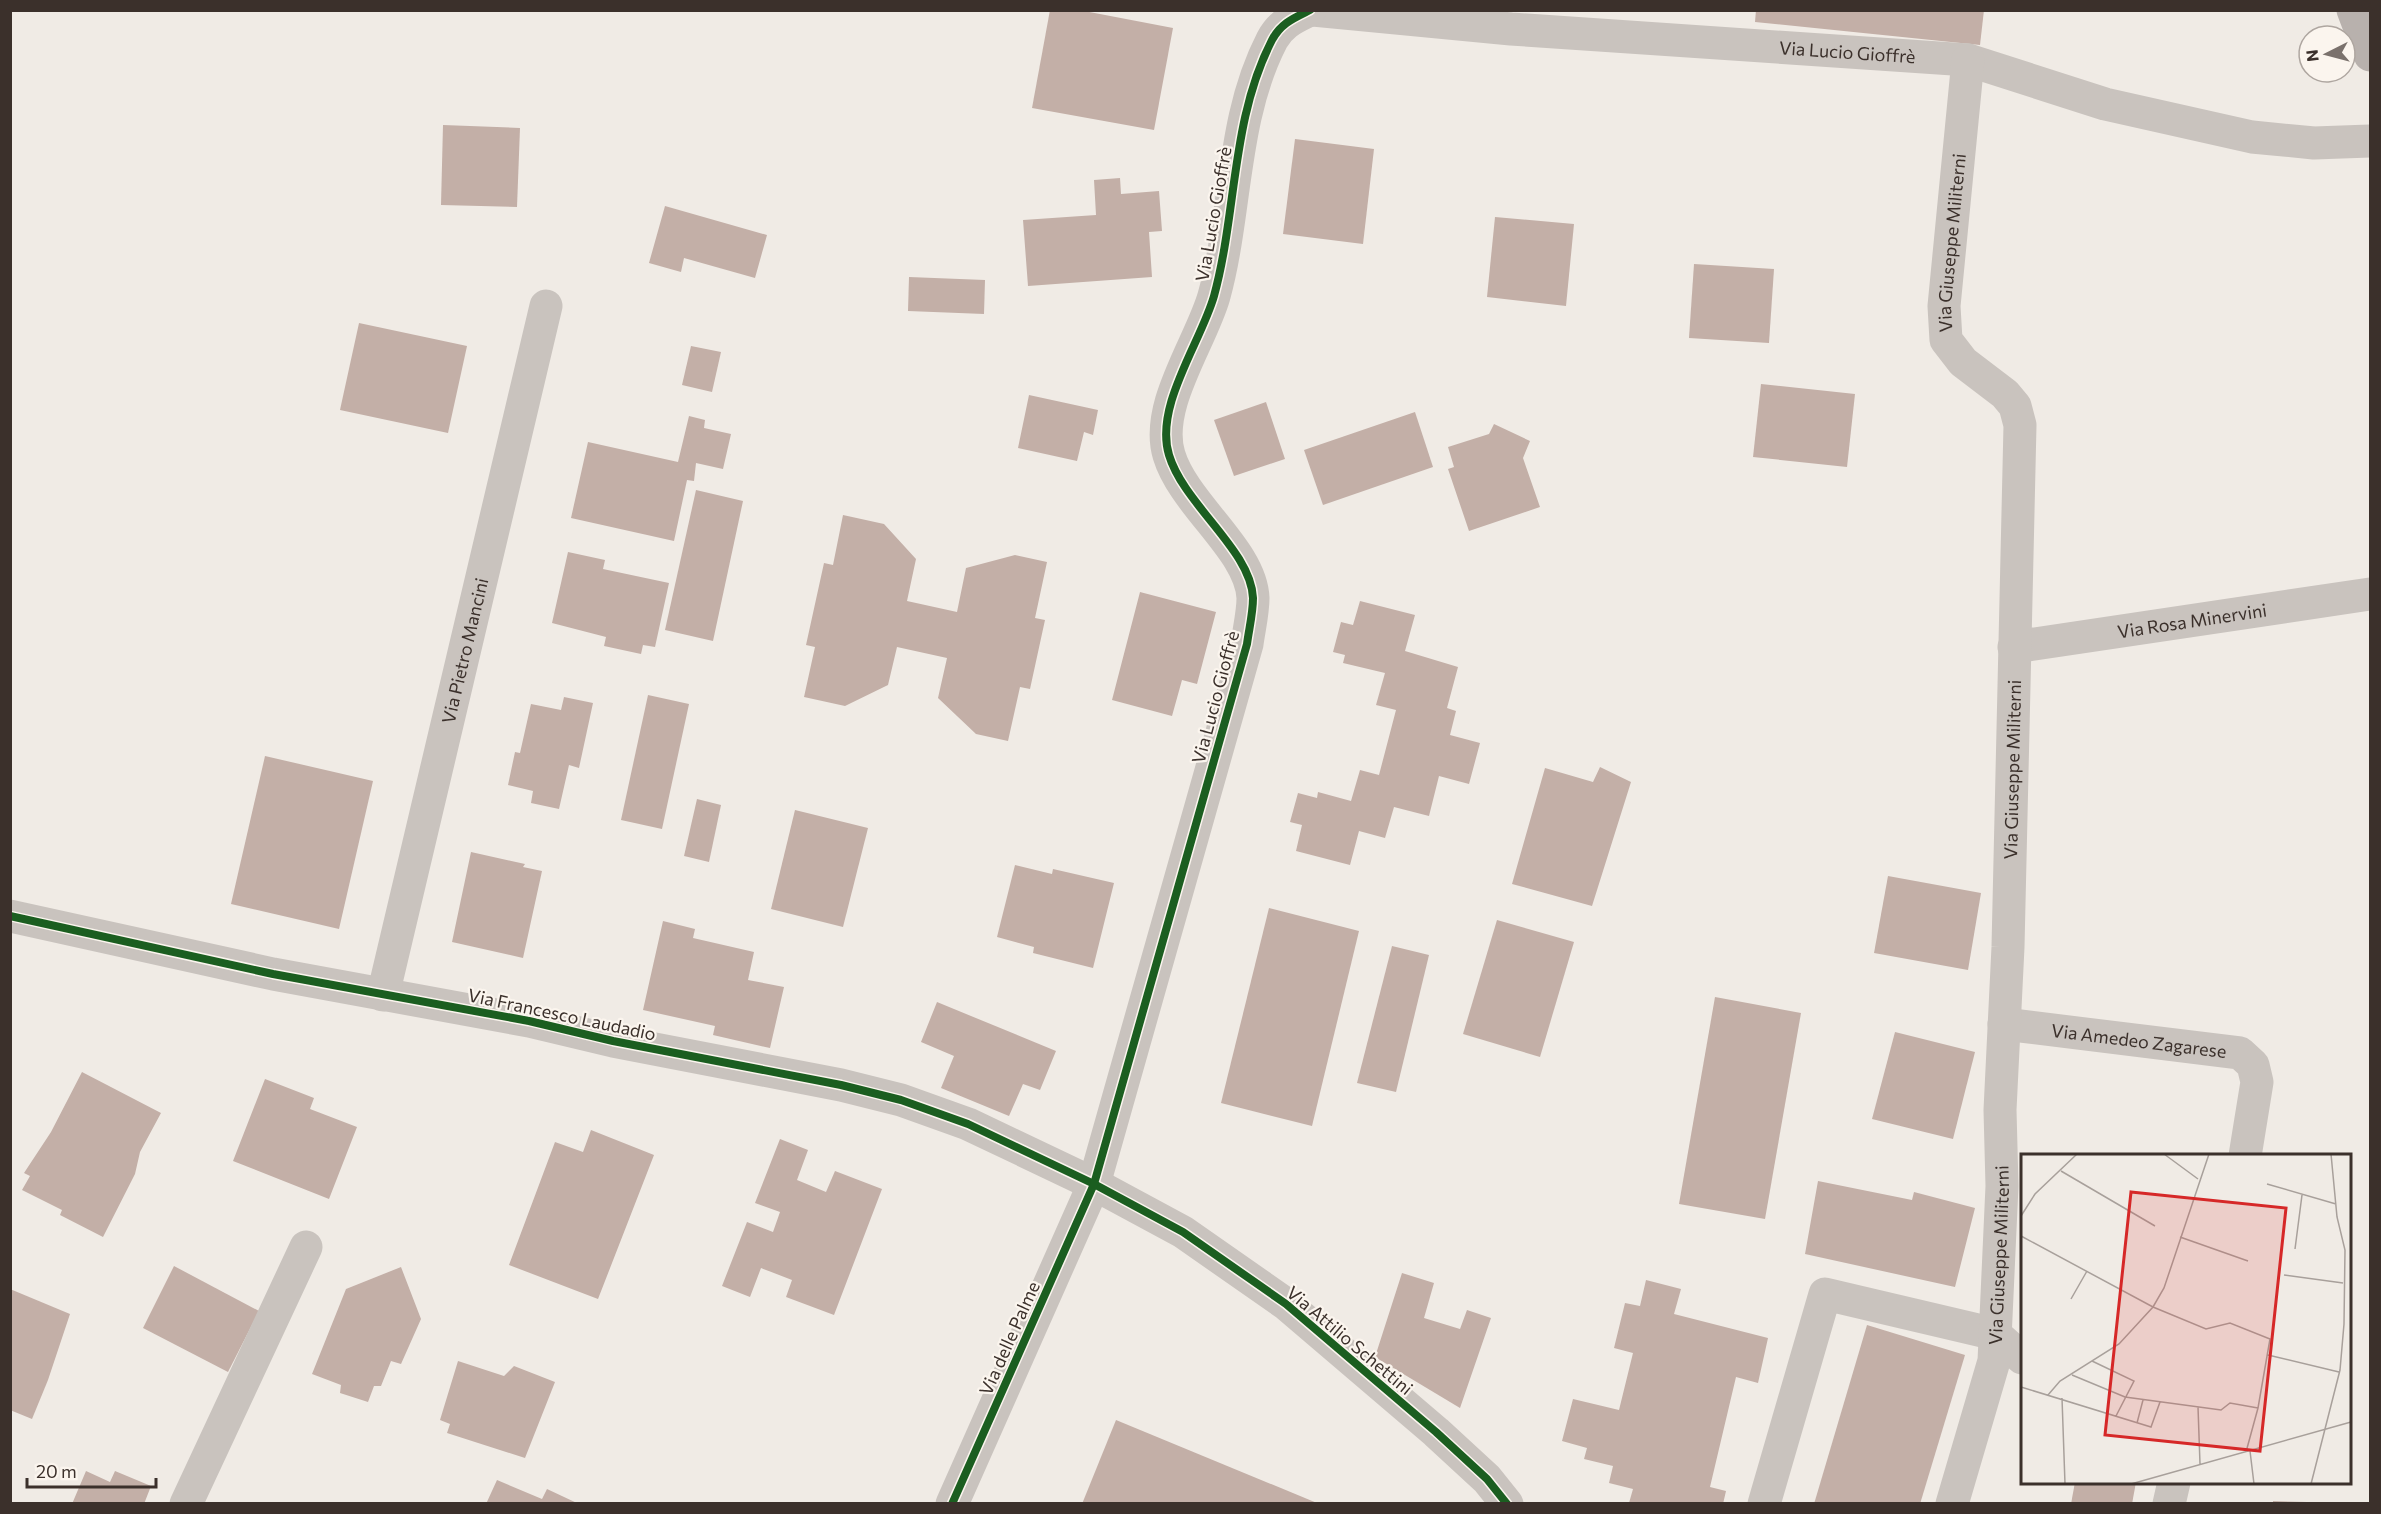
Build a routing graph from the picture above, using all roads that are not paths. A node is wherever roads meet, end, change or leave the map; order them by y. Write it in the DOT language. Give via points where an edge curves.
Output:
graph roads {
  1 [pos="1312,10"];
  2 [pos="2353,10"];
  3 [pos="1442,16"];
  4 [pos="2370,55"];
  5 [pos="1968,60"];
  6 [pos="2370,141"];
  7 [pos="546,306"];
  8 [pos="2370,594"];
  9 [pos="2014,646"];
  10 [pos="10,916"];
  11 [pos="383,995"];
  12 [pos="2004,1024"];
  13 [pos="2245,1154"];
  14 [pos="1094,1185"];
  15 [pos="2012,1187"];
  16 [pos="306,1247"];
  17 [pos="1995,1334"];
  18 [pos="2021,1357"];
  19 [pos="2174,1484"];
  20 [pos="186,1503"];
  21 [pos="952,1503"];
  22 [pos="1508,1503"];
  23 [pos="1764,1503"];
  24 [pos="1952,1503"];
  25 [pos="2169,1503"];
  1 -- 3 [label="street, Via Lucio Gioffrè"];
  1 -- 14 [label="street, Via Lucio Gioffrè" via="1286,21 1273,39 1250,92 1214,296 1176,389 1167,423 1168,454 1187,494 1247,573 1253,598 1247,644"];
  2 -- 4 [label="main road"];
  3 -- 5 [label="street, Via Lucio Gioffrè" via="1511,29"];
  5 -- 6 [label="street, Via Lucio Gioffrè" via="2105,105 2252,137 2314,143"];
  5 -- 9 [label="street, Via Giuseppe Militerni" via="1944,306 1946,340 1963,362 2005,394 2015,406 2020,424"];
  7 -- 11 [label="street, Via Pietro Mancini"];
  8 -- 9 [label="street, Via Rosa Minervini"];
  9 -- 12 [label="street, Via Giuseppe Militerni"];
  10 -- 11 [label="street, Via Francesco Laudadio"];
  11 -- 14 [label="street, Via Francesco Laudadio" via="529,1021 901,1100 968,1124"];
  12 -- 13 [label="street, Via Amedeo Zagarese" via="2240,1053 2253,1065 2257,1082"];
  12 -- 15 [label="street, Via Giuseppe Militerni" via="2000,1110"];
  14 -- 21 [label="street, Via delle Palme"];
  14 -- 22 [label="street, Via Attilio Schettini" via="1183,1232 1286,1304 1445,1440"];
  15 -- 17 [label="street, Via Giuseppe Militerni"];
  16 -- 20 [label="street"];
  17 -- 18 [label="street"];
  17 -- 23 [label="street" via="1825,1294"];
  17 -- 24 [label="street, Via Giuseppe Militerni" via="1994,1360"];
  19 -- 25 [label="street"];
}
